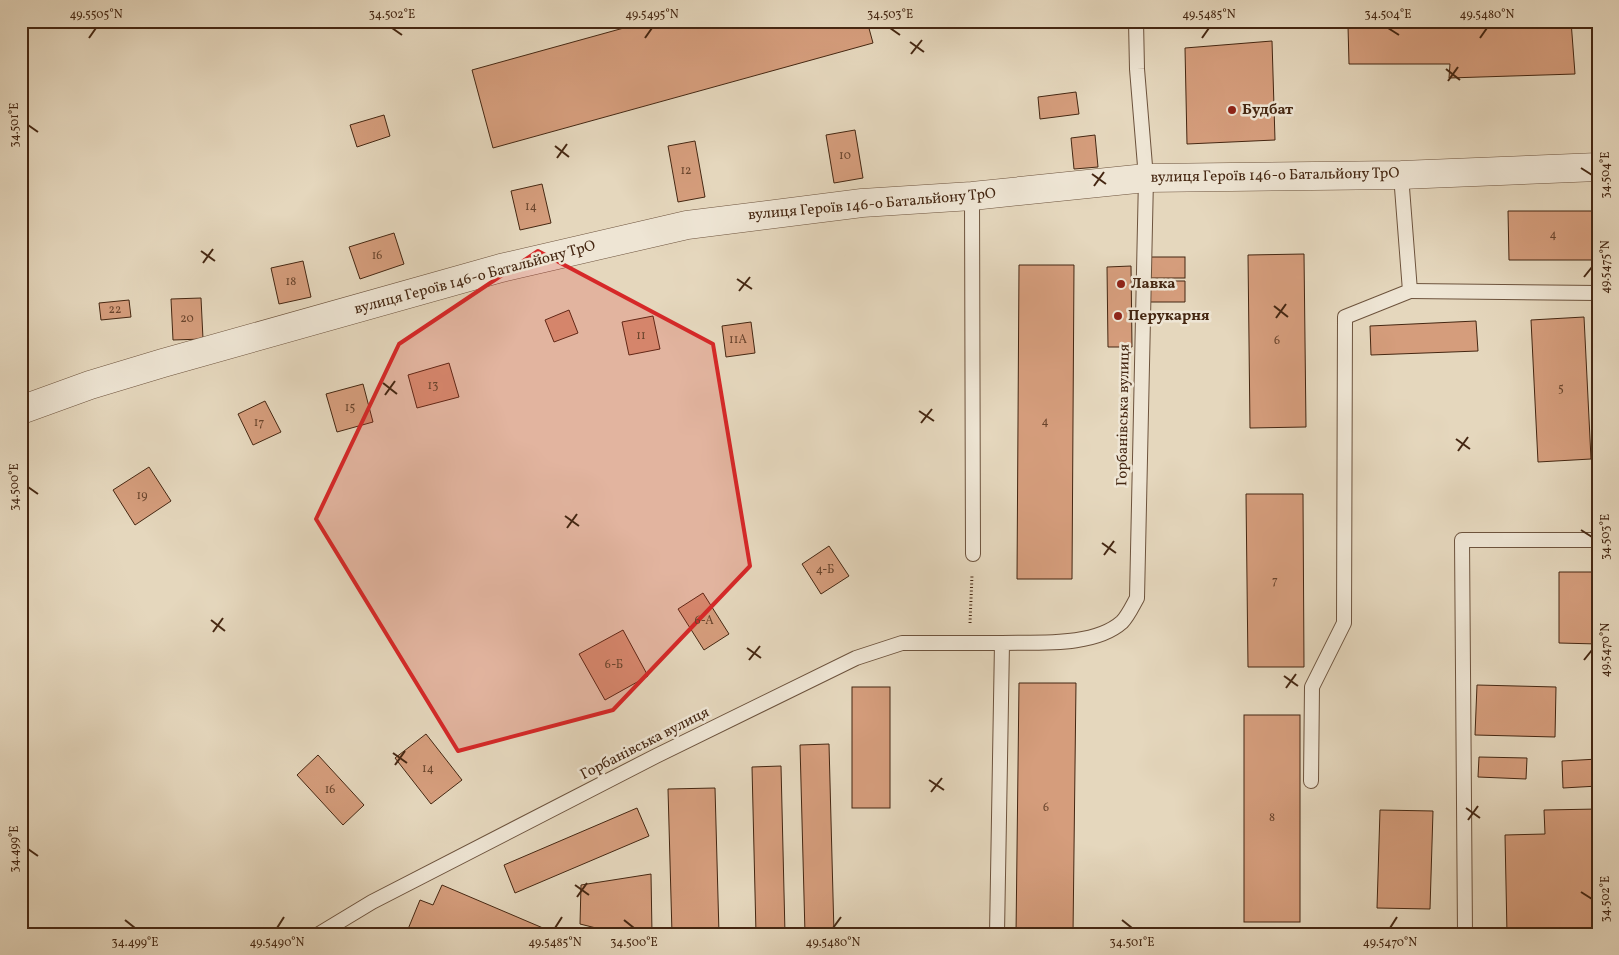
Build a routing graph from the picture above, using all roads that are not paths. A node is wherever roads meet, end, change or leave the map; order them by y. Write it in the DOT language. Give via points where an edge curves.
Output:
graph roads {
  1 [pos="1136,21"];
  2 [pos="1598,166"];
  3 [pos="1401,175"];
  4 [pos="1146,178"];
  5 [pos="972,196"];
  6 [pos="1410,292"];
  7 [pos="1598,293"];
  8 [pos="21,410"];
  9 [pos="1598,540"];
  10 [pos="973,554"];
  11 [pos="1002,643"];
  12 [pos="1311,781"];
  13 [pos="319,934"];
  14 [pos="997,934"];
  15 [pos="1465,934"];
  1 -- 4 [label="lane, Горбанівська вулиця"];
  2 -- 3 [label="street, вулиця Героїв 146-о Батальйону ТрО"];
  3 -- 4 [label="street, вулиця Героїв 146-о Батальйону ТрО"];
  3 -- 6 [label="lane"];
  4 -- 5 [label="street, вулиця Героїв 146-о Батальйону ТрО"];
  4 -- 11 [label="lane, Горбанівська вулиця" via="1137,598 1123,621 1098,636"];
  5 -- 8 [label="street, вулиця Героїв 146-о Батальйону ТрО" via="862,203 687,225 501,268 163,363"];
  5 -- 10 [label="lane"];
  6 -- 7 [label="lane"];
  6 -- 12 [label="lane" via="1345,317 1344,623 1312,687"];
  9 -- 15 [label="lane" via="1462,540"];
  11 -- 13 [label="lane, Горбанівська вулиця" via="902,643 856,658 656,756 372,902"];
  11 -- 14 [label="lane"];
}
